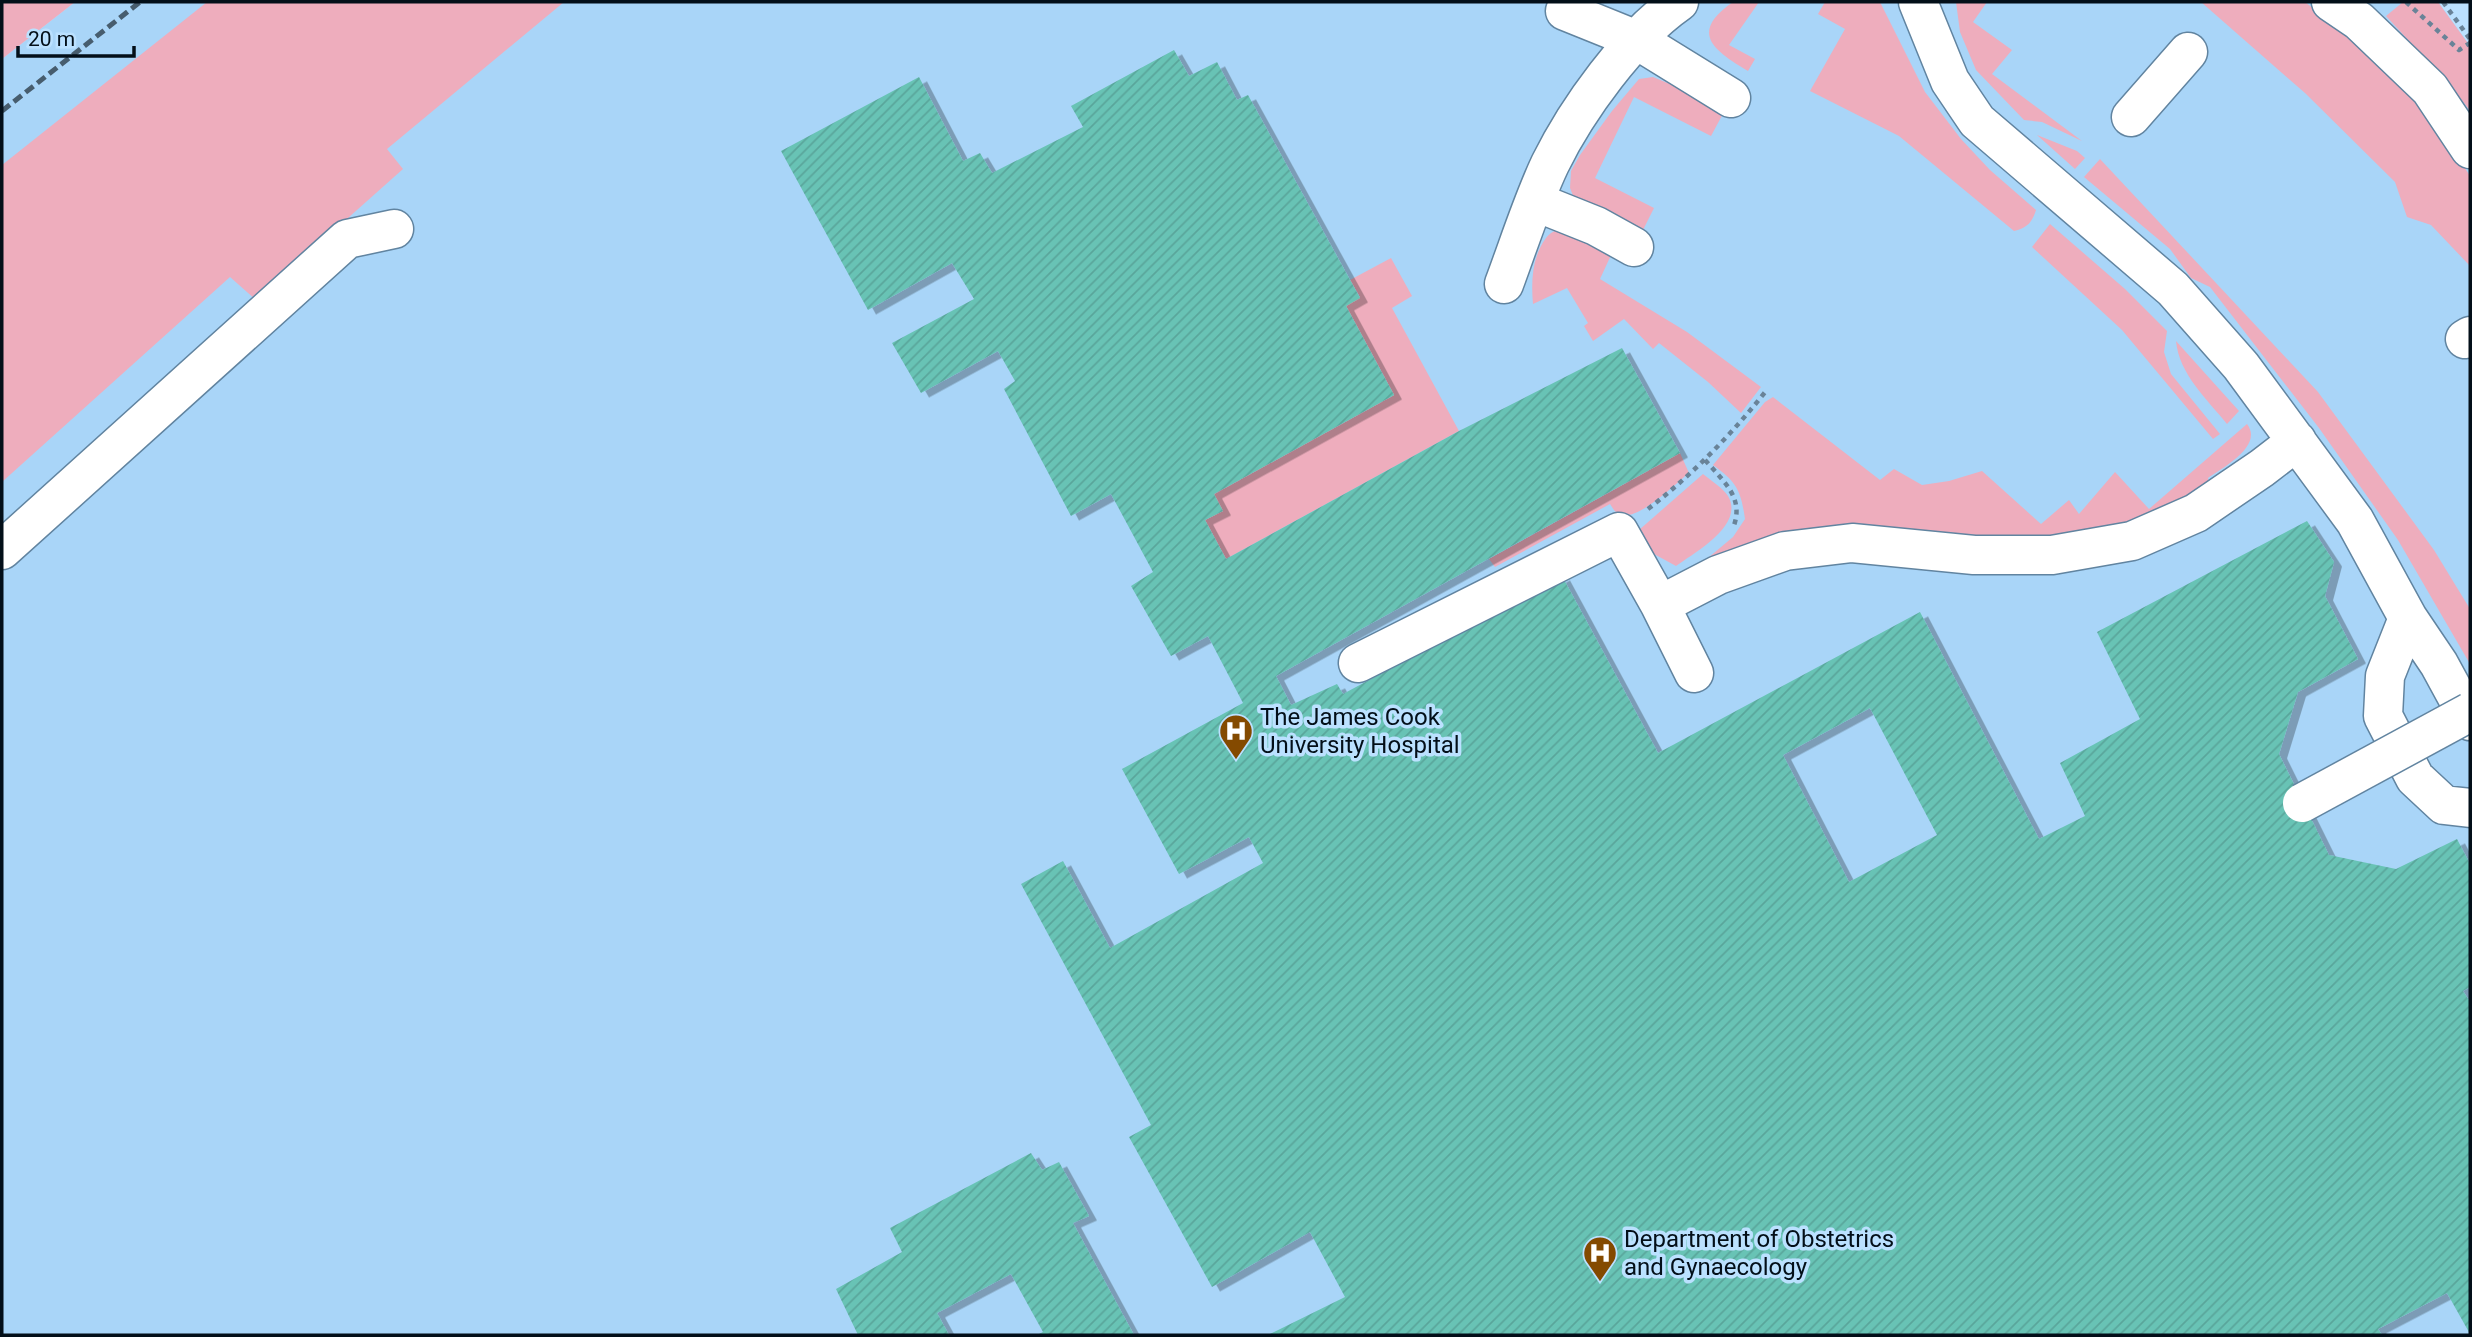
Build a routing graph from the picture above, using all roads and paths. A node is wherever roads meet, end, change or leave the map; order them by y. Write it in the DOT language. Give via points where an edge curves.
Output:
graph roads {
  1 [pos="1679,2"];
  2 [pos="1918,2"];
  3 [pos="2330,2"];
  4 [pos="2406,2"];
  5 [pos="2443,2"];
  6 [pos="1565,11"];
  7 [pos="1637,40"];
  8 [pos="2470,41"];
  9 [pos="2188,52"];
  10 [pos="1731,97"];
  11 [pos="2131,117"];
  12 [pos="2470,149"];
  13 [pos="1536,202"];
  14 [pos="394,229"];
  15 [pos="1634,247"];
  16 [pos="1504,284"];
  17 [pos="1766,391"];
  18 [pos="2297,441"];
  19 [pos="1705,460"];
  20 [pos="1732,531"];
  21 [pos="1619,532"];
  22 [pos="2,550"];
  23 [pos="1660,605"];
  24 [pos="2408,618"];
  25 [pos="1358,663"];
  26 [pos="1694,673"];
  27 [pos="2470,712"];
  28 [pos="2470,721"];
  29 [pos="2302,803"];
  30 [pos="2470,808"];
  1 -- 7 [label="lane"];
  2 -- 18 [label="lane" via="1950,81 1977,121 2173,289 2241,366"];
  3 -- 12 [label="lane" via="2359,21 2430,89"];
  4 -- 8 [label="path" via="2459,50"];
  5 -- 8 [label="path"];
  6 -- 7 [label="lane"];
  7 -- 10 [label="lane"];
  7 -- 13 [label="lane" via="1603,77 1550,164"];
  9 -- 11 [label="lane"];
  13 -- 15 [label="lane"];
  13 -- 16 [label="lane"];
  14 -- 22 [label="lane" via="347,239"];
  17 -- 19 [label="path"];
  18 -- 23 [label="lane" via="2196,513 2132,541 2052,555 1975,555 1852,543 1785,551 1718,575"];
  18 -- 24 [label="lane" via="2356,521"];
  19 -- 20 [label="path" via="1728,485 1738,506"];
  19 -- 21 [label="path"];
  21 -- 23 [label="lane"];
  21 -- 25 [label="lane"];
  23 -- 26 [label="lane"];
  24 -- 28 [label="lane"];
  24 -- 30 [label="lane" via="2385,676 2383,716 2415,778 2444,805"];
  27 -- 29 [label="lane, bridge"];
}
